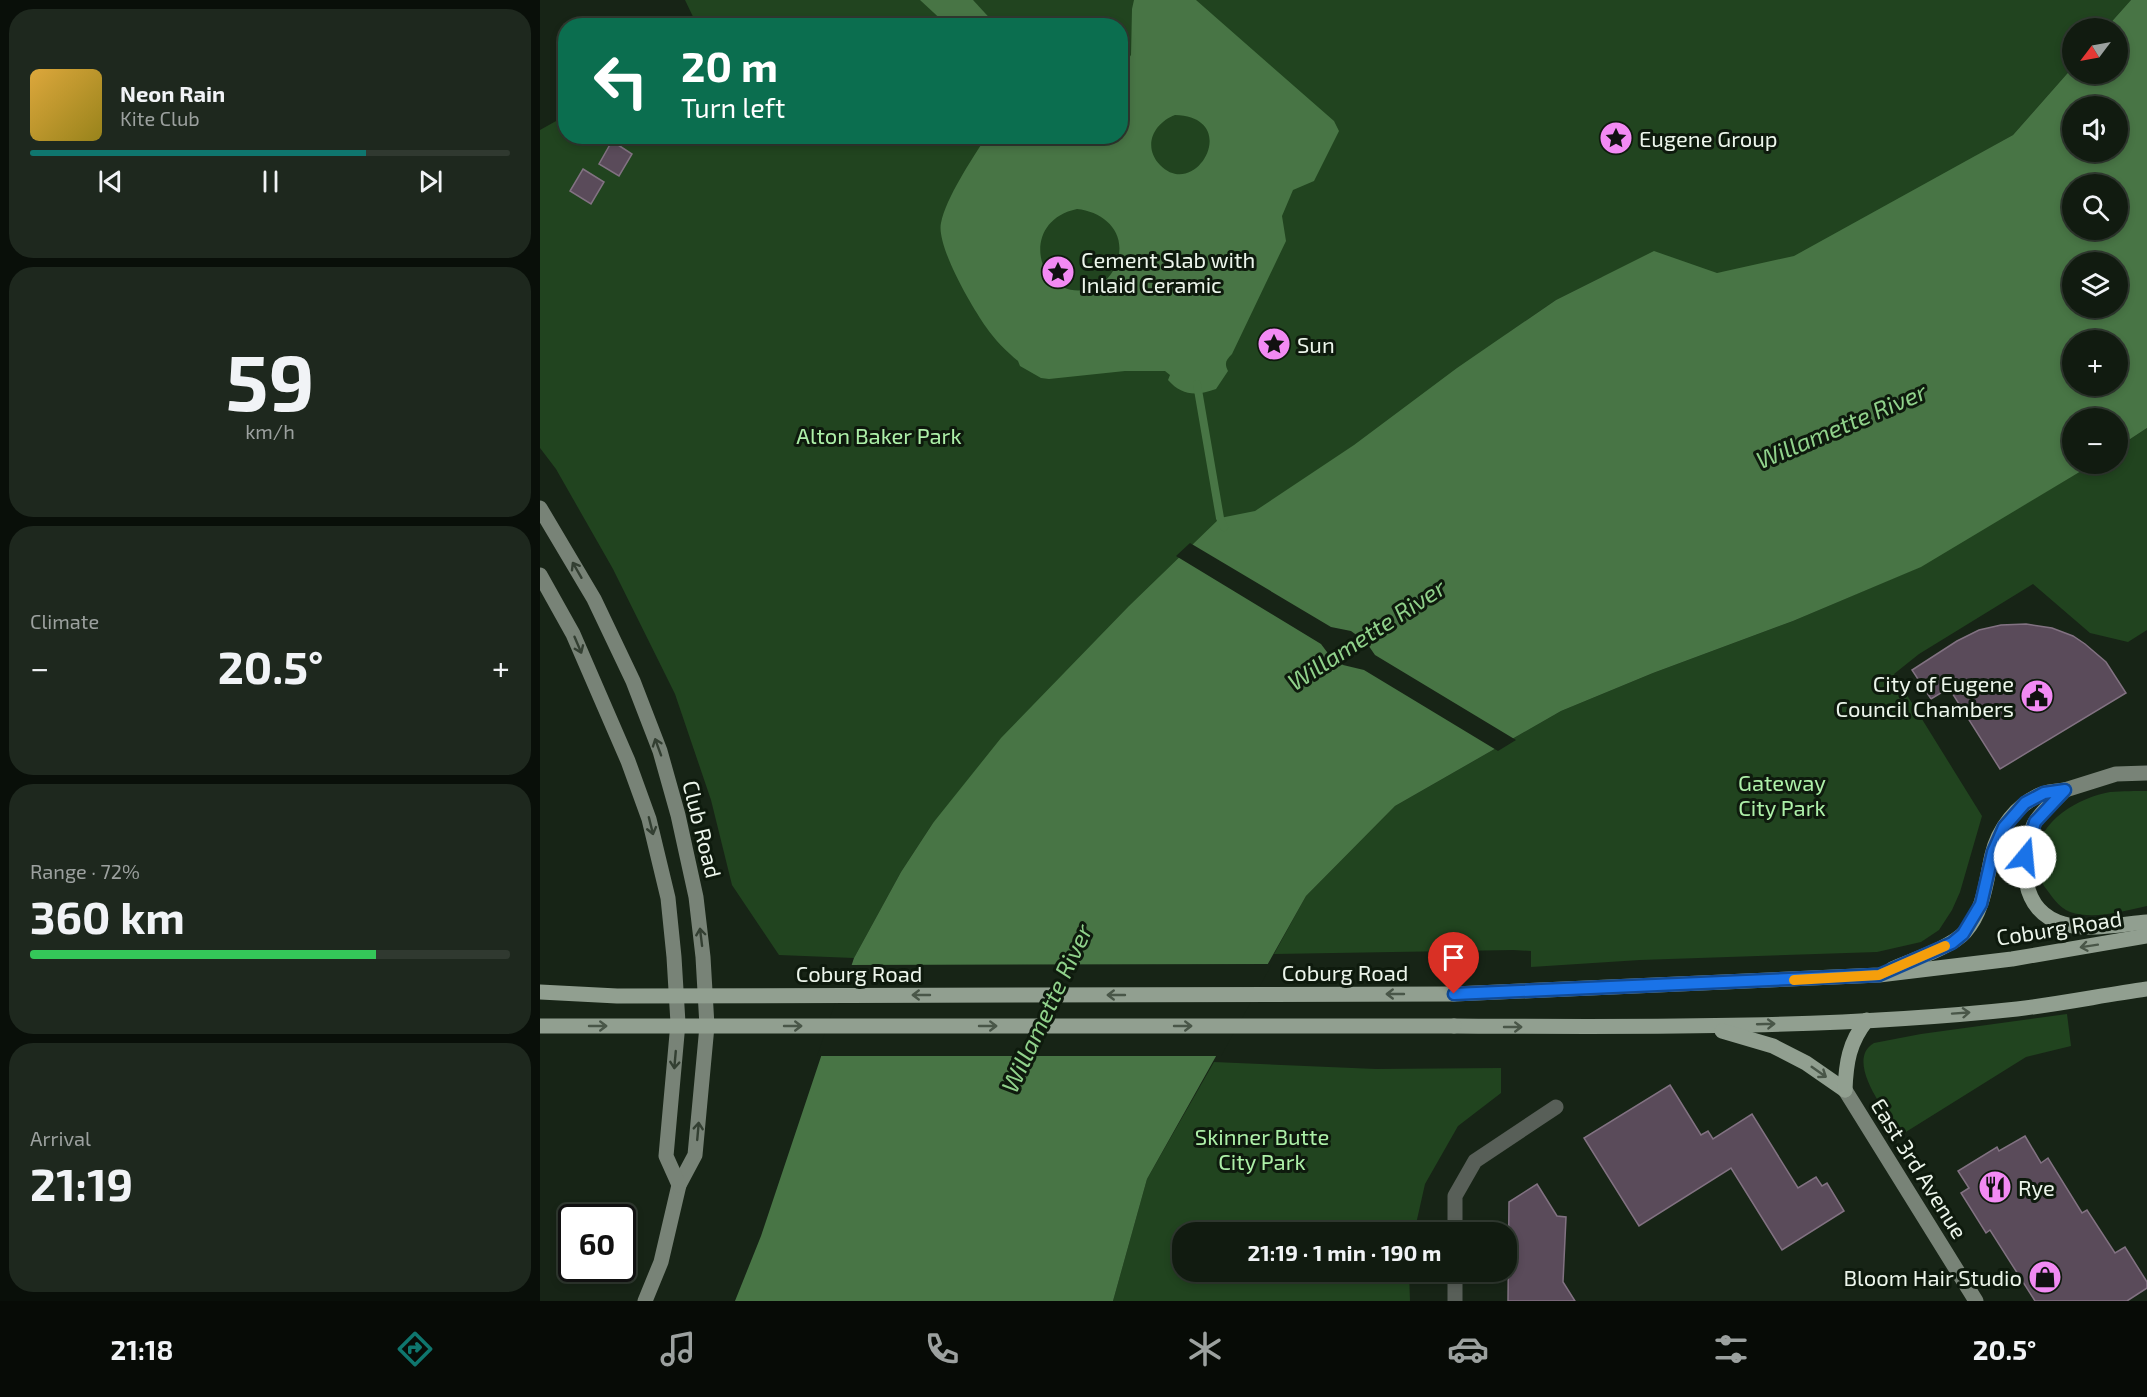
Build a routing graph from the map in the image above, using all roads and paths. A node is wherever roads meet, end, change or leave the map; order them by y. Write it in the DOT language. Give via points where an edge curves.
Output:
graph roads {
  1 [pos="540,508"];
  2 [pos="540,575"];
  3 [pos="2147,773"];
  4 [pos="2065,790"];
  5 [pos="2147,921"];
  6 [pos="2147,936"];
  7 [pos="1879,975"];
  8 [pos="2147,989"];
  9 [pos="540,992"];
  10 [pos="1867,1020"];
  11 [pos="540,1026"];
  12 [pos="1708,1027"];
  13 [pos="1845,1090"];
  14 [pos="1556,1107"];
  15 [pos="679,1185"];
  16 [pos="1455,1222"];
  17 [pos="1455,1282"];
  18 [pos="645,1301"];
  19 [pos="1455,1301"];
  20 [pos="1976,1301"];
  15 -- 1 [label="main road, Club Road, one-way" via="695,1155 707,1026 696,897 660,751 633,681 594,599"];
  2 -- 15 [label="main road, one-way" via="573,634 627,761 649,819 665,887 678,1023 666,1156"];
  3 -- 4 [label="main road" via="2116,774"];
  4 -- 5 [label="main road" via="2035,822 2025,857 2026,888 2034,905 2048,918 2065,925"];
  4 -- 7 [label="main road" via="2044,793 2025,803 2004,827 1993,852 1981,904 1963,934 1952,943"];
  6 -- 7 [label="main road, Coburg Road, one-way" via="2012,959"];
  7 -- 9 [label="main road, Coburg Road, one-way, bridge" via="1454,994 617,996"];
  10 -- 8 [label="main road, one-way" via="2018,1009"];
  12 -- 10 [label="main road, one-way"];
  10 -- 13 [label="main road" via="1857,1032 1848,1056"];
  11 -- 12 [label="main road, one-way, bridge"];
  12 -- 13 [label="main road, one-way" via="1773,1046"];
  13 -- 20 [label="main road, East 3rd Avenue"];
  14 -- 16 [label="street" via="1474,1161 1455,1196"];
  15 -- 18 [label="main road, Club Road" via="661,1262"];
  17 -- 19 [label="street"];
}
